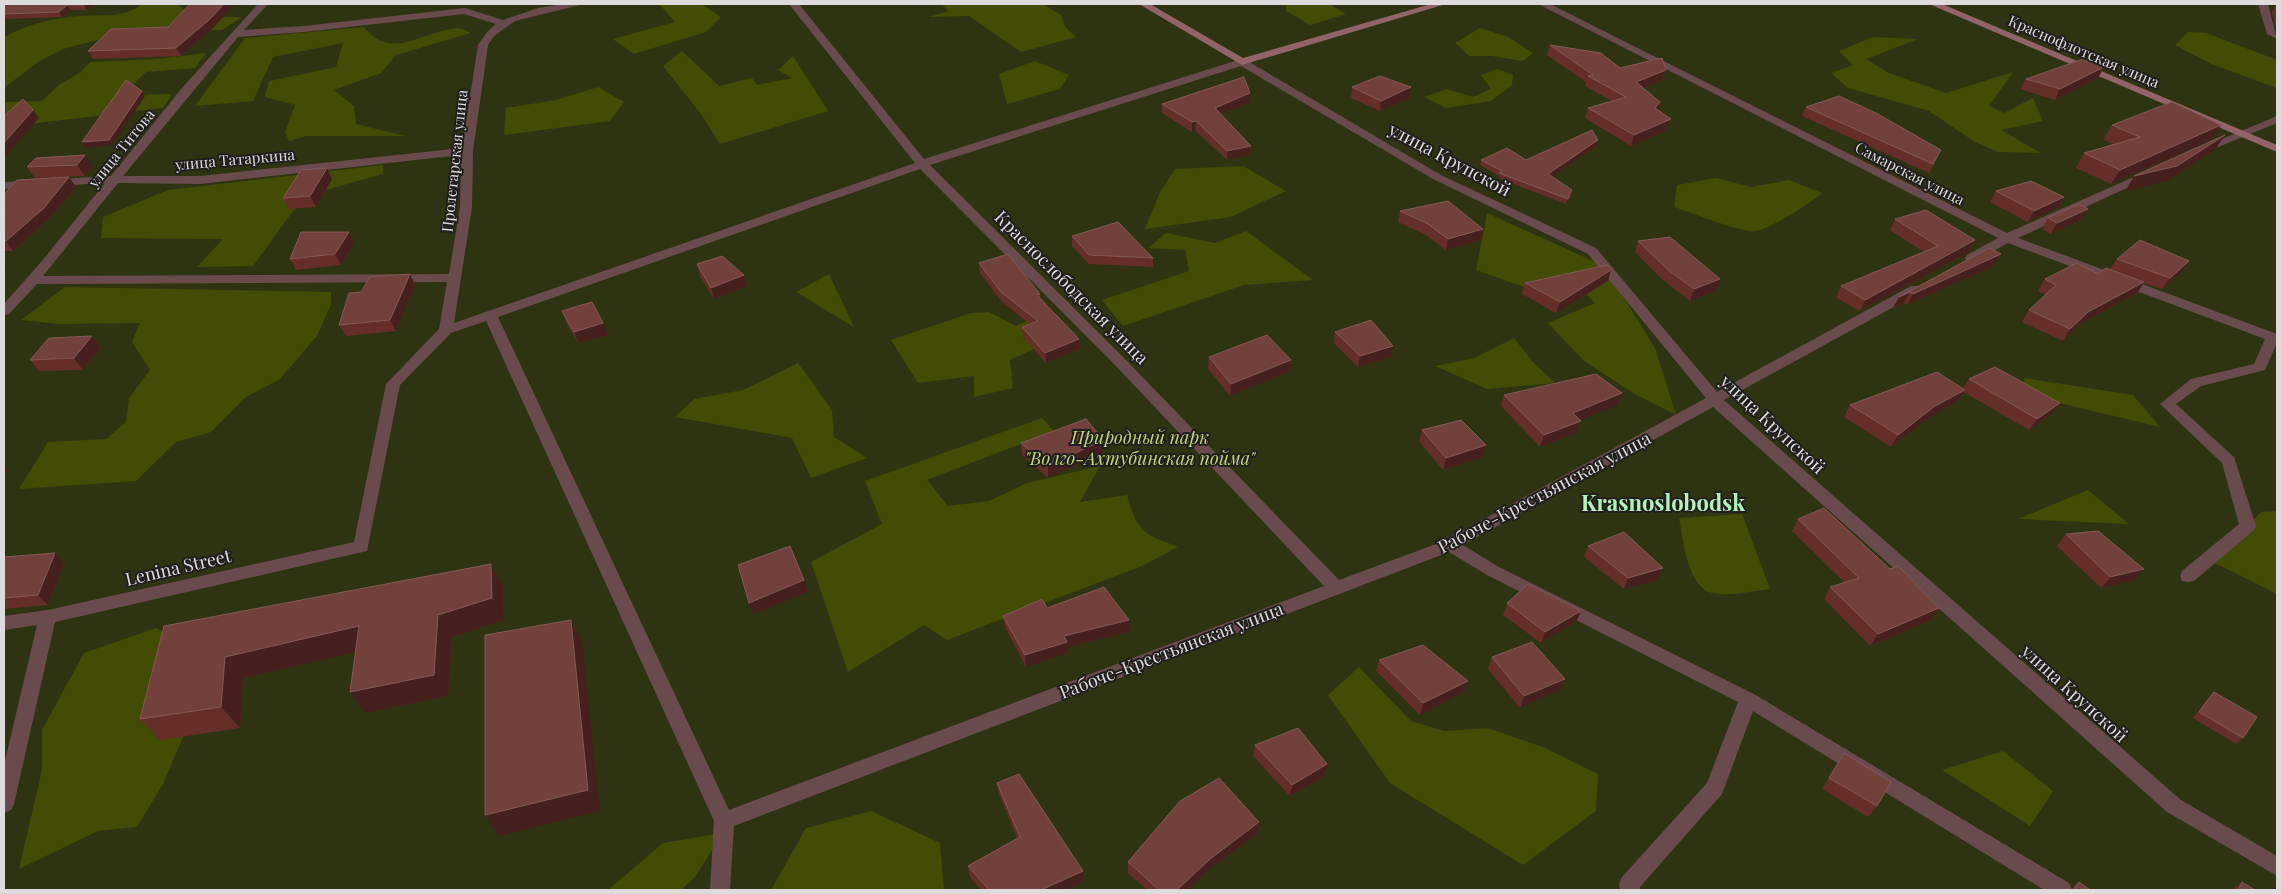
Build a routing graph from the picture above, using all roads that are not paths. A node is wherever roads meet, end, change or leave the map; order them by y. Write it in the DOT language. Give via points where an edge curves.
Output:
graph roads {
  1 [pos="263,4"];
  2 [pos="579,4"];
  3 [pos="794,4"];
  4 [pos="1144,4"];
  5 [pos="1441,4"];
  6 [pos="1543,4"];
  7 [pos="1934,4"];
  8 [pos="2263,4"];
  9 [pos="503,23"];
  10 [pos="234,34"];
  11 [pos="2277,36"];
  12 [pos="1242,62"];
  13 [pos="2277,119"];
  14 [pos="2240,133"];
  15 [pos="2277,149"];
  16 [pos="467,151"];
  17 [pos="2186,157"];
  18 [pos="922,164"];
  19 [pos="2159,169"];
  20 [pos="115,179"];
  21 [pos="4,185"];
  22 [pos="2007,238"];
  23 [pos="1955,267"];
  24 [pos="455,278"];
  25 [pos="35,280"];
  26 [pos="1930,281"];
  27 [pos="4,311"];
  28 [pos="490,314"];
  29 [pos="446,330"];
  30 [pos="2275,338"];
  31 [pos="1715,400"];
  32 [pos="1450,545"];
  33 [pos="2188,576"];
  34 [pos="1336,587"];
  35 [pos="48,617"];
  36 [pos="4,624"];
  37 [pos="1748,699"];
  38 [pos="4,804"];
  39 [pos="724,821"];
  40 [pos="2277,867"];
  41 [pos="719,889"];
  42 [pos="1630,890"];
  43 [pos="2062,890"];
  1 -- 10 [label="street, улица Титова"];
  2 -- 9 [label="street, Пролетарская улица" via="521,15"];
  3 -- 18 [label="street, Краснослободская улица"];
  4 -- 12 [label="street, улица Крупской"];
  5 -- 12 [label="street"];
  6 -- 22 [label="street, Самарская улица"];
  7 -- 14 [label="street, Краснофлотская улица"];
  8 -- 11 [label="street" via="2272,34"];
  9 -- 10 [label="street" via="465,11"];
  9 -- 16 [label="street, Пролетарская улица" via="488,33 483,45"];
  10 -- 20 [label="street, улица Титова"];
  12 -- 18 [label="street"];
  12 -- 31 [label="street, улица Крупской" via="1437,177 1592,251"];
  13 -- 14 [label="street"];
  14 -- 15 [label="street, Краснофлотская улица"];
  14 -- 17 [label="street"];
  16 -- 20 [label="street, улица Татаркина" via="200,180"];
  16 -- 24 [label="street, Пролетарская улица" via="466,207"];
  18 -- 28 [label="street"];
  18 -- 34 [label="street, Краснослободская улица" via="1120,362"];
  19 -- 22 [label="street"];
  20 -- 21 [label="street, улица Татаркина"];
  20 -- 25 [label="street, улица Титова"];
  22 -- 23 [label="street"];
  22 -- 30 [label="street, Самарская улица"];
  24 -- 25 [label="street"];
  24 -- 29 [label="street, Пролетарская улица"];
  25 -- 27 [label="street, улица Титова"];
  26 -- 31 [label="street, Рабоче-Крестьянская улица"];
  28 -- 29 [label="street"];
  28 -- 39 [label="street"];
  29 -- 35 [label="street, Lenina Street" via="393,384 361,547"];
  30 -- 33 [label="street" via="2260,368 2196,382 2168,404 2229,461 2248,526"];
  31 -- 32 [label="street, Рабоче-Крестьянская улица"];
  31 -- 40 [label="street, улица Крупской" via="2174,806"];
  32 -- 34 [label="street, Рабоче-Крестьянская улица"];
  32 -- 37 [label="street" via="1494,571"];
  34 -- 39 [label="street, Рабоче-Крестьянская улица"];
  35 -- 36 [label="street, Lenina Street"];
  35 -- 38 [label="street"];
  37 -- 42 [label="street" via="1715,788 1629,884"];
  37 -- 43 [label="street"];
  39 -- 41 [label="street"];
}
